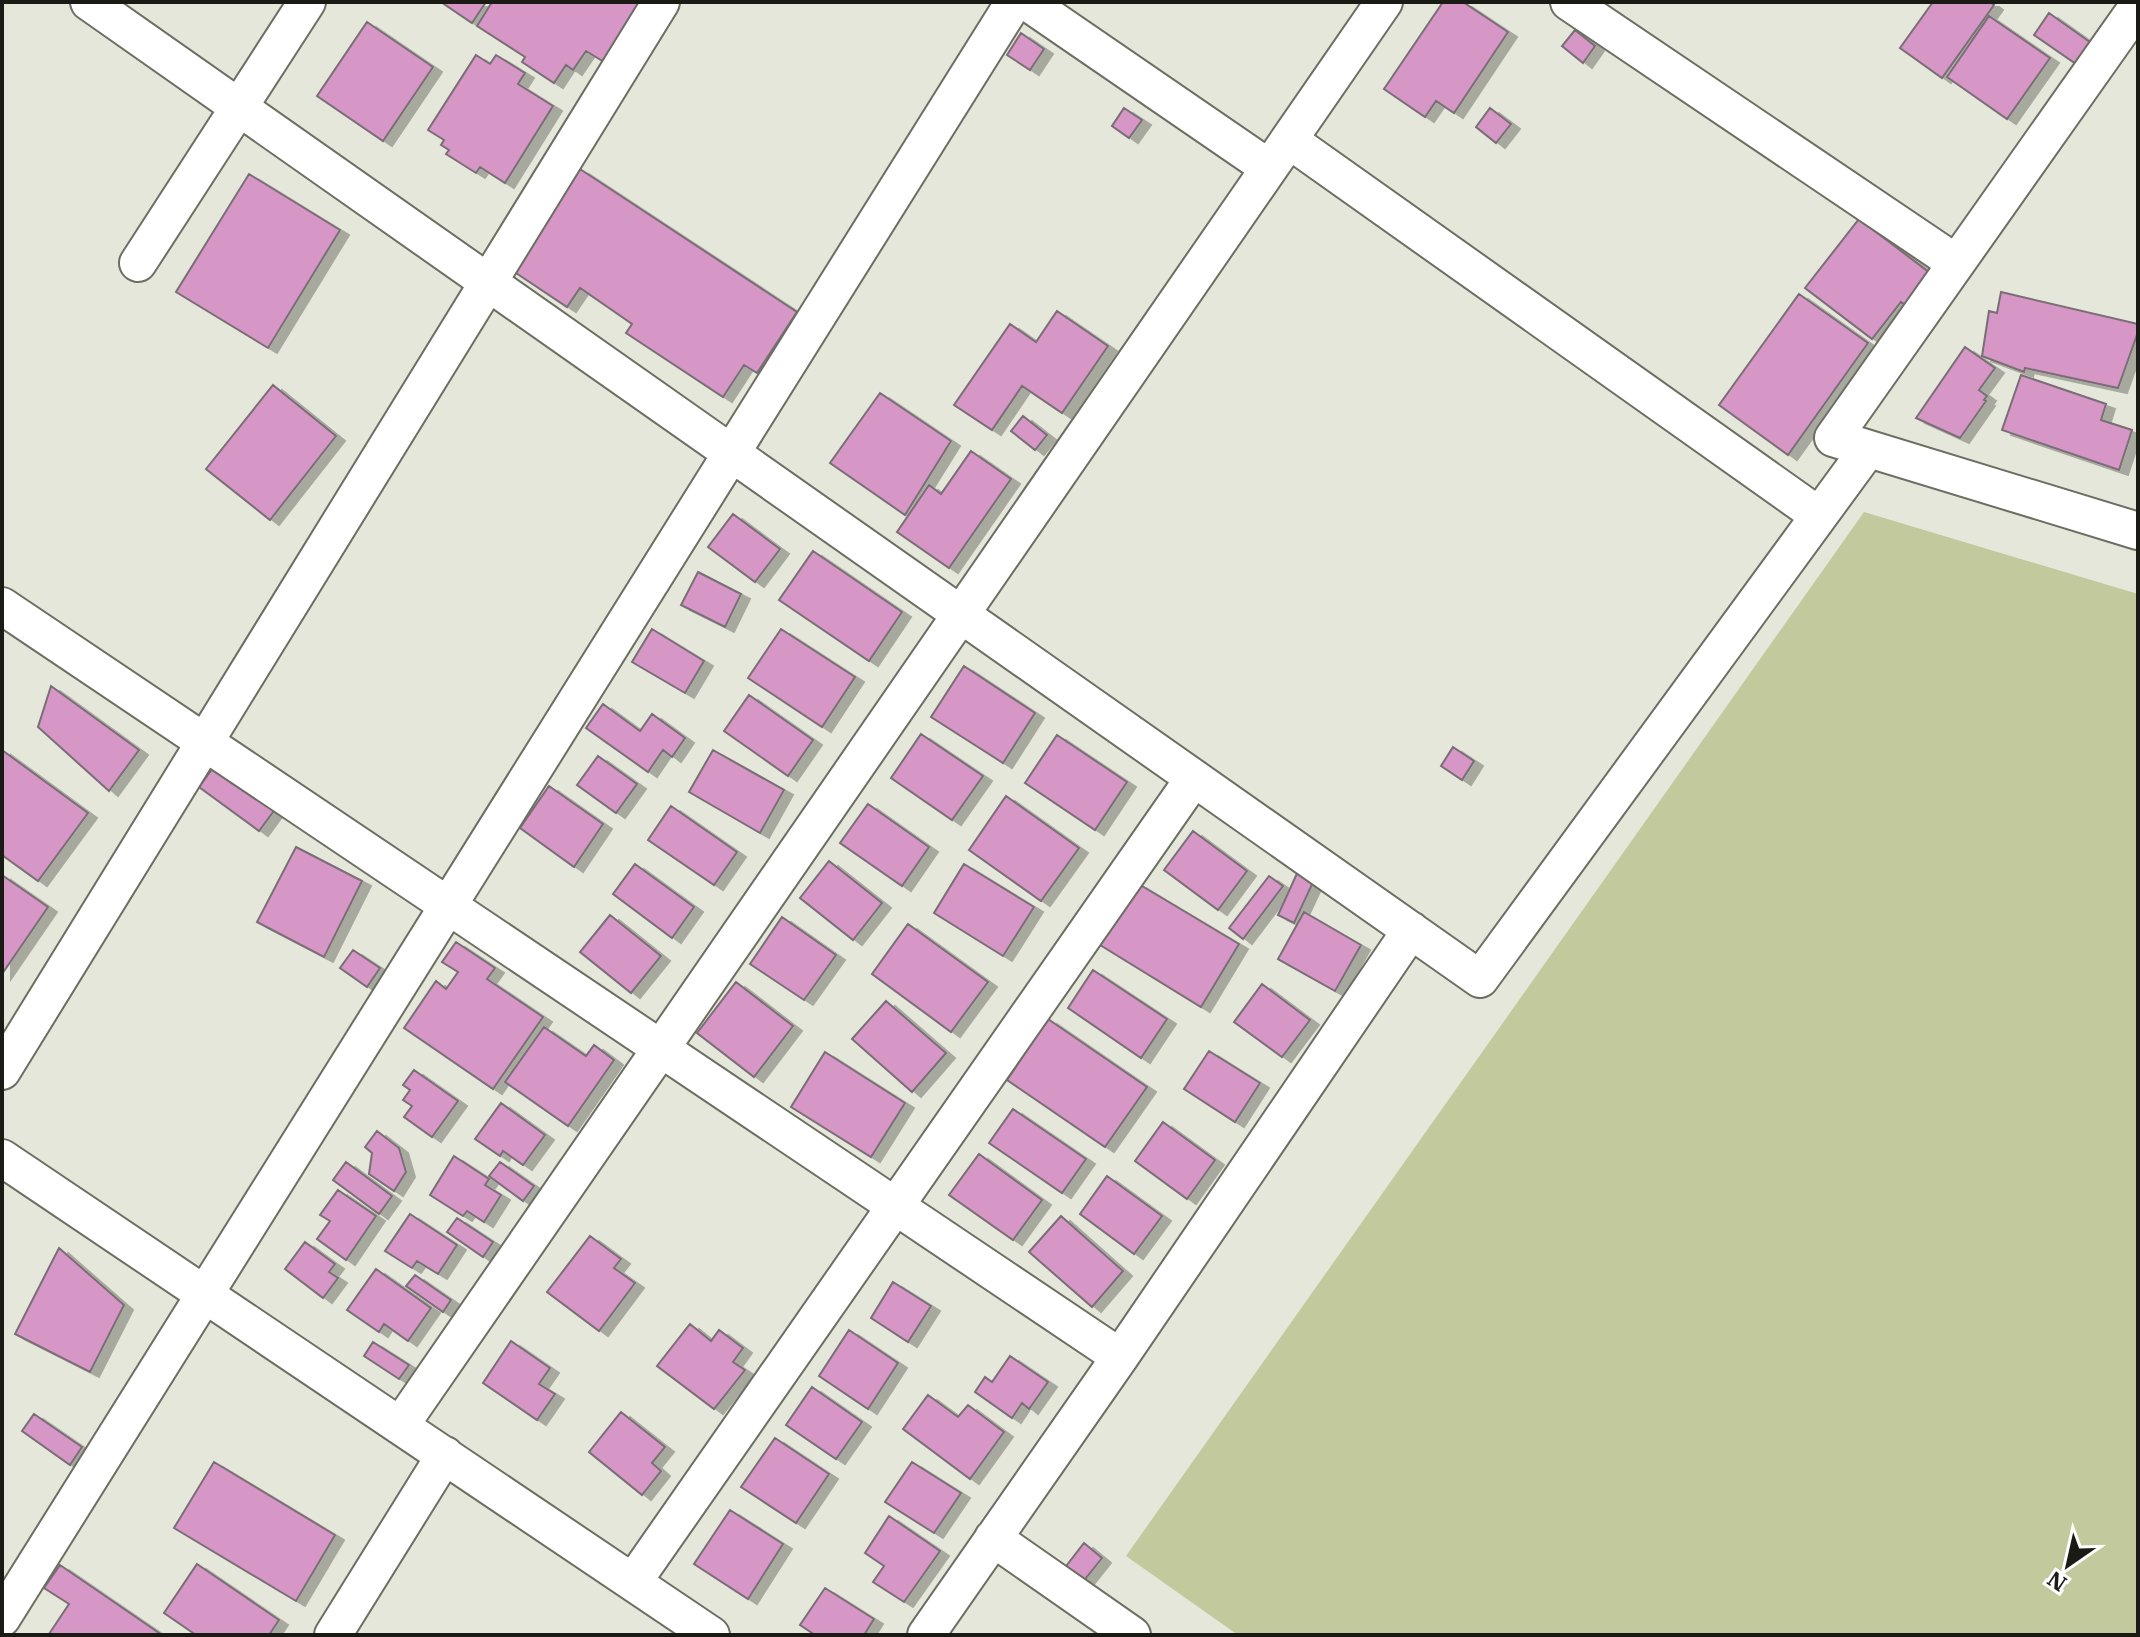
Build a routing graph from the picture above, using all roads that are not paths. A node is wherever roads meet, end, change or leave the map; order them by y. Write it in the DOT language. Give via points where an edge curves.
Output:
graph roads {
  1 [pos="89,2"];
  2 [pos="307,2"];
  3 [pos="661,2"];
  4 [pos="1014,2"];
  5 [pos="1027,2"];
  6 [pos="1384,2"];
  7 [pos="1569,2"];
  8 [pos="2138,6"];
  9 [pos="239,107"];
  10 [pos="1279,154"];
  11 [pos="138,263"];
  12 [pos="1956,263"];
  13 [pos="489,283"];
  14 [pos="1868,449"];
  15 [pos="732,453"];
  16 [pos="1818,515"];
  17 [pos="2138,531"];
  18 [pos="2,606"];
  19 [pos="961,614"];
  20 [pos="205,742"];
  21 [pos="1194,778"];
  22 [pos="449,905"];
  23 [pos="1411,930"];
  24 [pos="660,1048"];
  25 [pos="2,1071"];
  26 [pos="2,1158"];
  27 [pos="896,1206"];
  28 [pos="205,1295"];
  29 [pos="1120,1357"];
  30 [pos="400,1426"];
  31 [pos="445,1455"];
  32 [pos="993,1538"];
  33 [pos="633,1582"];
  34 [pos="2,1618"];
  35 [pos="333,1635"];
  36 [pos="711,1635"];
  37 [pos="926,1635"];
  38 [pos="1132,1635"];
  1 -- 9 [label="street"];
  2 -- 9 [label="street"];
  3 -- 13 [label="street"];
  4 -- 15 [label="street"];
  5 -- 10 [label="street"];
  6 -- 10 [label="street"];
  7 -- 12 [label="street"];
  8 -- 12 [label="street"];
  9 -- 11 [label="street"];
  9 -- 13 [label="street"];
  10 -- 16 [label="street"];
  10 -- 19 [label="street"];
  12 -- 14 [label="street" via="1833,438"];
  13 -- 15 [label="street"];
  13 -- 20 [label="street"];
  14 -- 16 [label="street"];
  14 -- 17 [label="street"];
  15 -- 19 [label="street"];
  15 -- 22 [label="street"];
  16 -- 23 [label="street" via="1480,979"];
  18 -- 20 [label="street"];
  19 -- 21 [label="street"];
  19 -- 24 [label="street"];
  20 -- 22 [label="street"];
  20 -- 25 [label="street"];
  21 -- 23 [label="street"];
  21 -- 27 [label="street"];
  22 -- 24 [label="street"];
  22 -- 28 [label="street"];
  23 -- 29 [label="street"];
  24 -- 27 [label="street"];
  24 -- 30 [label="street"];
  26 -- 28 [label="street"];
  27 -- 29 [label="street"];
  27 -- 33 [label="street"];
  28 -- 30 [label="street"];
  28 -- 34 [label="street"];
  29 -- 32 [label="street"];
  30 -- 31 [label="street"];
  31 -- 33 [label="street"];
  31 -- 35 [label="street"];
  32 -- 37 [label="street"];
  32 -- 38 [label="street"];
  33 -- 36 [label="street"];
}
